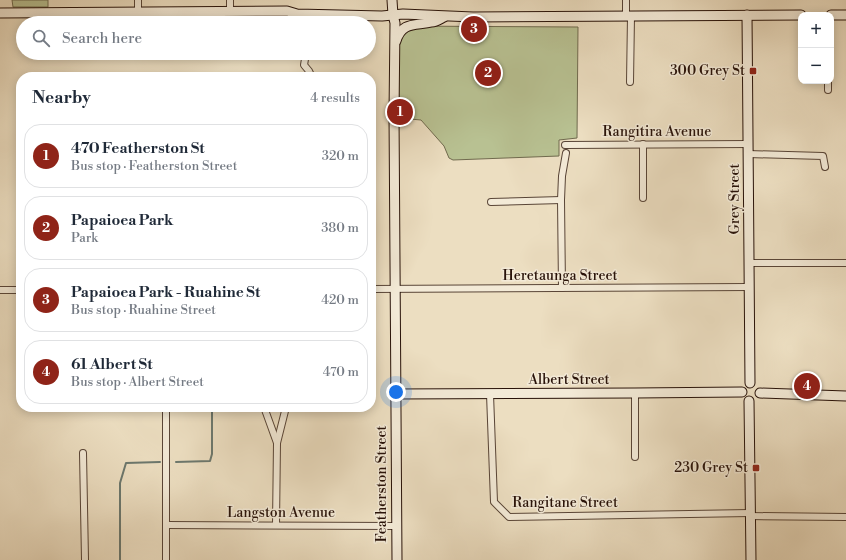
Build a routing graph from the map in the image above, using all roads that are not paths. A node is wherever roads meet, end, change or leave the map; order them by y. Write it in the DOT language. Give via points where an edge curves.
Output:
graph roads {
  1 [pos="138,0"];
  2 [pos="230,0"];
  3 [pos="392,0"];
  4 [pos="626,0"];
  5 [pos="230,12"];
  6 [pos="0,13"];
  7 [pos="297,14"];
  8 [pos="138,15"];
  9 [pos="392,15"];
  10 [pos="747,15"];
  11 [pos="798,15"];
  12 [pos="834,15"];
  13 [pos="846,15"];
  14 [pos="92,16"];
  15 [pos="212,16"];
  16 [pos="290,16"];
  17 [pos="302,16"];
  18 [pos="376,16"];
  19 [pos="447,16"];
  20 [pos="628,16"];
  21 [pos="0,18"];
  22 [pos="16,18"];
  23 [pos="394,44"];
  24 [pos="305,60"];
  25 [pos="310,72"];
  26 [pos="630,82"];
  27 [pos="828,84"];
  28 [pos="828,90"];
  29 [pos="643,144"];
  30 [pos="748,144"];
  31 [pos="565,145"];
  32 [pos="566,153"];
  33 [pos="748,154"];
  34 [pos="825,167"];
  35 [pos="643,198"];
  36 [pos="560,200"];
  37 [pos="491,202"];
  38 [pos="749,263"];
  39 [pos="846,263"];
  40 [pos="749,287"];
  41 [pos="562,288"];
  42 [pos="376,289"];
  43 [pos="395,289"];
  44 [pos="0,290"];
  45 [pos="16,290"];
  46 [pos="750,383"];
  47 [pos="742,392"];
  48 [pos="760,393"];
  49 [pos="395,394"];
  50 [pos="490,394"];
  51 [pos="635,394"];
  52 [pos="846,396"];
  53 [pos="750,401"];
  54 [pos="166,412"];
  55 [pos="266,412"];
  56 [pos="285,412"];
  57 [pos="277,443"];
  58 [pos="83,453"];
  59 [pos="635,457"];
  60 [pos="750,514"];
  61 [pos="846,517"];
  62 [pos="166,525"];
  63 [pos="276,525"];
  64 [pos="396,526"];
  65 [pos="85,560"];
  66 [pos="166,560"];
  67 [pos="397,560"];
  68 [pos="751,560"];
  1 -- 8 [label="street"];
  2 -- 5 [label="street"];
  3 -- 9 [label="main road, Featherston Street"];
  4 -- 20 [label="street"];
  5 -- 7 [label="main road" via="287,11"];
  5 -- 8 [label="main road"];
  6 -- 8 [label="main road"];
  7 -- 16 [label="main road"];
  7 -- 17 [label="main road"];
  8 -- 14 [label="main road"];
  8 -- 15 [label="main road"];
  9 -- 18 [label="main road"];
  9 -- 19 [label="main road"];
  9 -- 23 [label="main road, Featherston Street"];
  10 -- 11 [label="main road"];
  10 -- 20 [label="main road"];
  10 -- 30 [label="main road, Grey Street"];
  12 -- 13 [label="main road"];
  19 -- 20 [label="main road"];
  19 -- 23 [label="main road" via="433,22 407,26 401,30"];
  20 -- 26 [label="street"];
  21 -- 22 [label="main road"];
  23 -- 43 [label="main road, Featherston Street"];
  24 -- 25 [label="street" via="304,65"];
  27 -- 28 [label="street"];
  29 -- 30 [label="street, Rangitira Avenue"];
  29 -- 31 [label="street, Rangitira Avenue"];
  29 -- 35 [label="street"];
  30 -- 33 [label="main road, Grey Street"];
  32 -- 36 [label="street"];
  33 -- 34 [label="street" via="823,156"];
  33 -- 38 [label="main road, Grey Street"];
  36 -- 37 [label="street"];
  36 -- 41 [label="street"];
  38 -- 39 [label="street"];
  38 -- 40 [label="main road, Grey Street"];
  40 -- 41 [label="street, Heretaunga Street"];
  40 -- 46 [label="main road, Grey Street"];
  41 -- 43 [label="street, Heretaunga Street"];
  42 -- 43 [label="street, Heretaunga Street"];
  43 -- 49 [label="main road, Featherston Street"];
  44 -- 45 [label="street"];
  46 -- 47 [label="main road" via="744,386"];
  46 -- 48 [label="main road" via="757,385"];
  47 -- 51 [label="main road, Albert Street"];
  47 -- 53 [label="main road" via="744,398"];
  48 -- 52 [label="main road"];
  48 -- 53 [label="main road" via="757,399"];
  49 -- 50 [label="main road, Albert Street"];
  49 -- 64 [label="main road, Featherston Street"];
  50 -- 51 [label="main road, Albert Street"];
  50 -- 60 [label="street, Rangitane Street" via="494,502 508,517"];
  51 -- 59 [label="street"];
  53 -- 60 [label="main road"];
  54 -- 62 [label="street"];
  55 -- 57 [label="street"];
  56 -- 57 [label="street"];
  57 -- 63 [label="street"];
  58 -- 65 [label="street"];
  60 -- 61 [label="street, Rangitane Street"];
  60 -- 68 [label="main road"];
  62 -- 63 [label="street, Langston Avenue"];
  62 -- 66 [label="street"];
  63 -- 64 [label="street, Langston Avenue"];
  64 -- 67 [label="main road, Featherston Street"];
}
